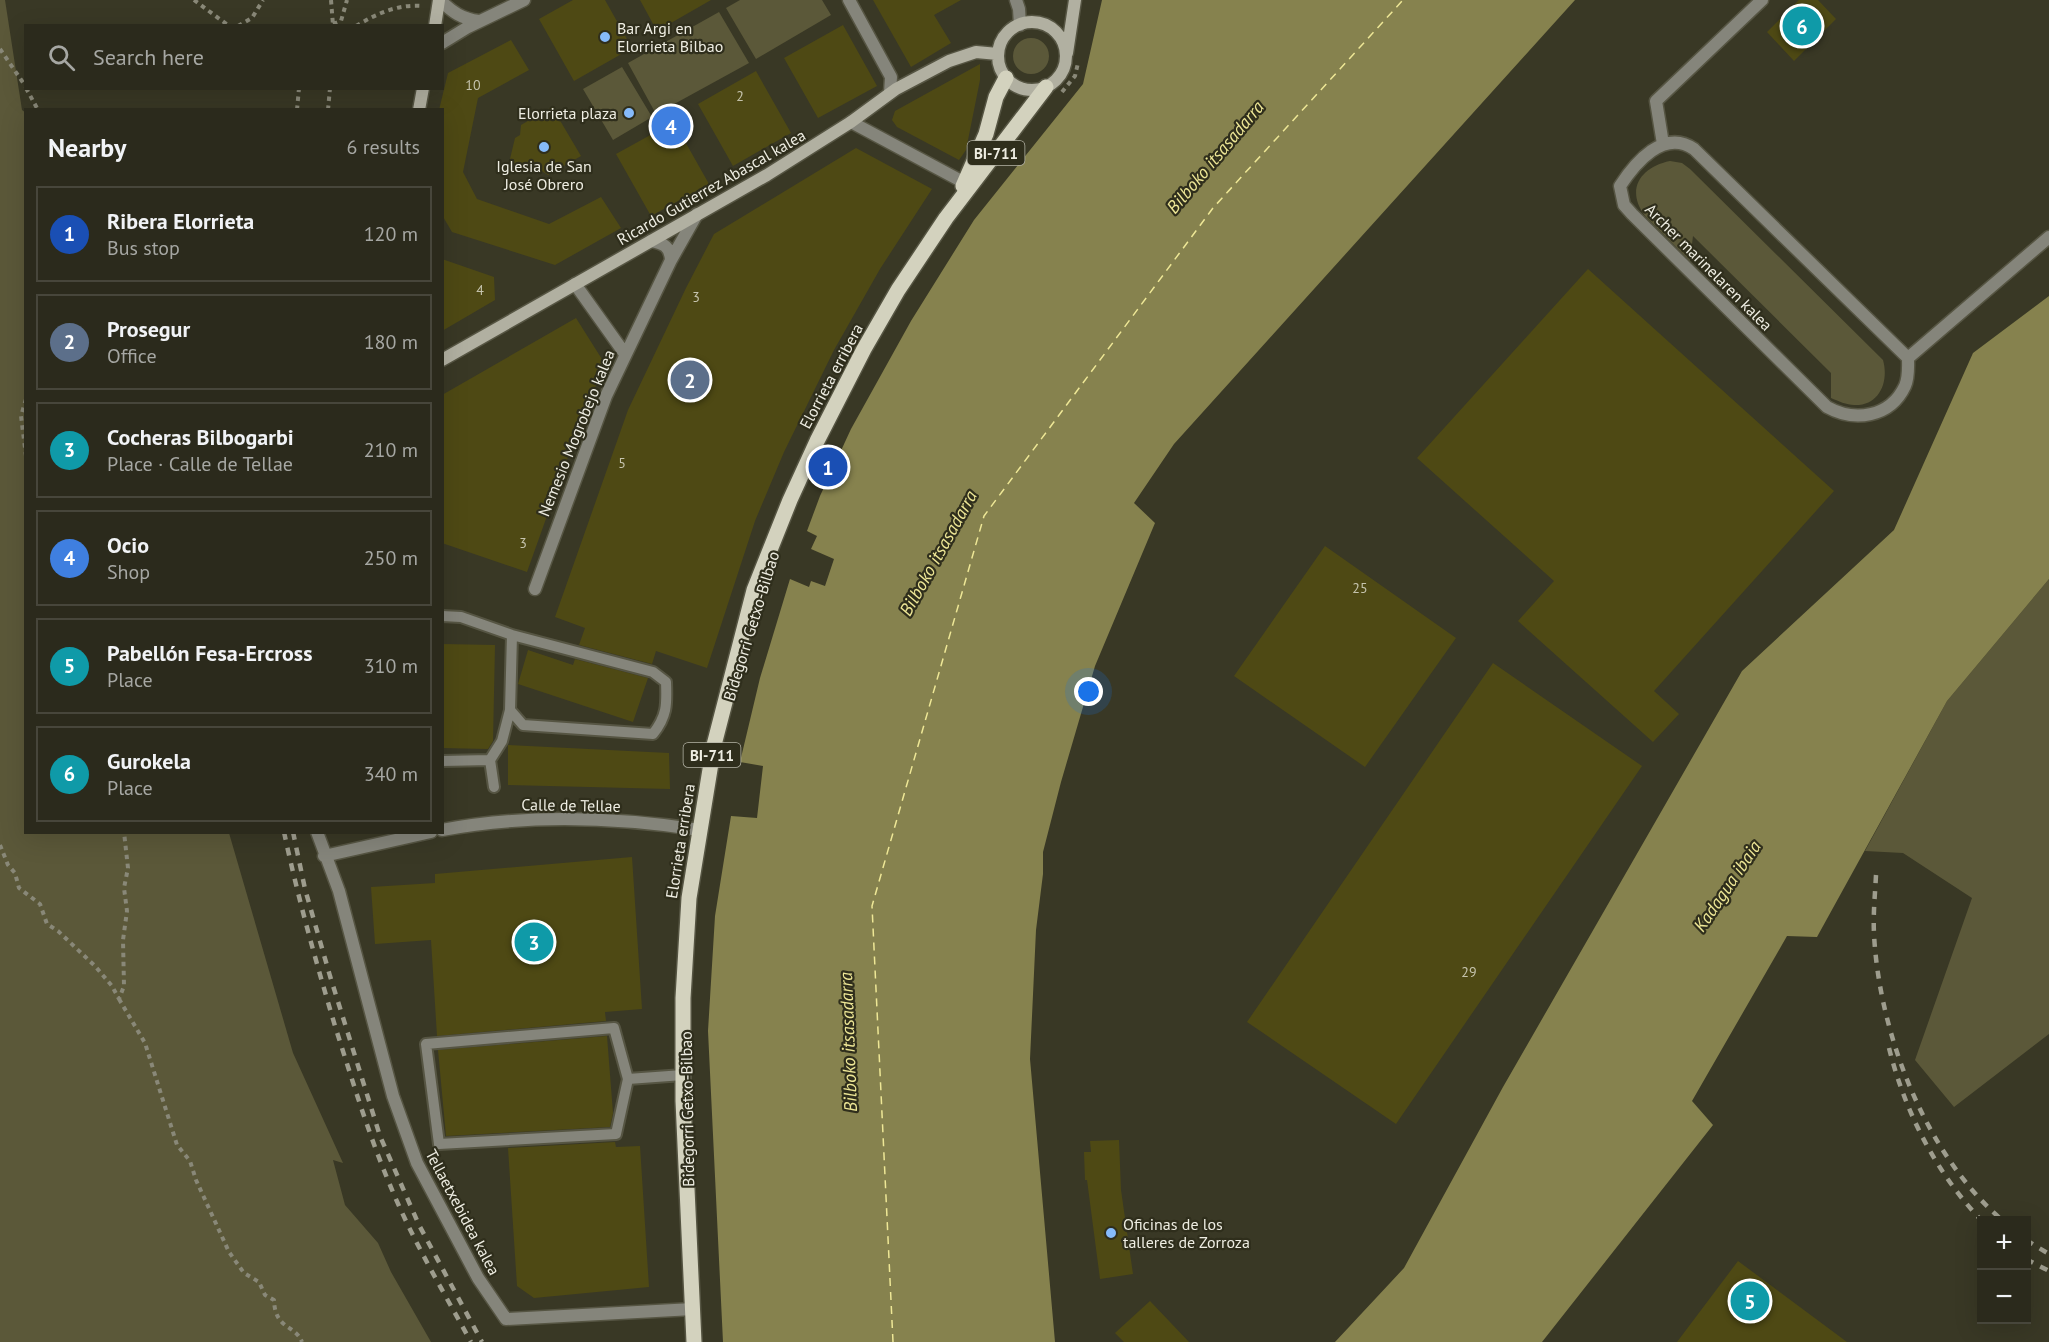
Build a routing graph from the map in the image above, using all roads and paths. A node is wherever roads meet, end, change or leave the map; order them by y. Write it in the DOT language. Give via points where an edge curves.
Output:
graph roads {
  1 [pos="194,0"];
  2 [pos="263,0"];
  3 [pos="331,0"];
  4 [pos="347,0"];
  5 [pos="439,0"];
  6 [pos="524,0"];
  7 [pos="849,0"];
  8 [pos="1016,0"];
  9 [pos="1076,0"];
  10 [pos="1762,0"];
  11 [pos="424,6"];
  12 [pos="480,21"];
  13 [pos="226,24"];
  14 [pos="242,24"];
  15 [pos="333,24"];
  16 [pos="335,24"];
  17 [pos="360,24"];
  18 [pos="435,24"];
  19 [pos="1020,25"];
  20 [pos="444,42"];
  21 [pos="0,49"];
  22 [pos="998,54"];
  23 [pos="1065,60"];
  24 [pos="1078,61"];
  25 [pos="1006,78"];
  26 [pos="24,85"];
  27 [pos="1046,87"];
  28 [pos="27,90"];
  29 [pos="298,90"];
  30 [pos="330,90"];
  31 [pos="423,90"];
  32 [pos="890,93"];
  33 [pos="1060,94"];
  34 [pos="37,108"];
  35 [pos="297,108"];
  36 [pos="328,108"];
  37 [pos="419,108"];
  38 [pos="851,122"];
  39 [pos="1663,144"];
  40 [pos="965,183"];
  41 [pos="697,214"];
  42 [pos="946,218"];
  43 [pos="2049,237"];
  44 [pos="651,241"];
  45 [pos="671,260"];
  46 [pos="575,285"];
  47 [pos="625,354"];
  48 [pos="1908,358"];
  49 [pos="444,359"];
  50 [pos="24,406"];
  51 [pos="24,440"];
  52 [pos="535,588"];
  53 [pos="444,616"];
  54 [pos="512,634"];
  55 [pos="510,710"];
  56 [pos="444,760"];
  57 [pos="490,760"];
  58 [pos="494,787"];
  59 [pos="444,830"];
  60 [pos="700,830"];
  61 [pos="124,834"];
  62 [pos="318,834"];
  63 [pos="422,834"];
  64 [pos="0,845"];
  65 [pos="324,856"];
  66 [pos="119,999"];
  67 [pos="683,1075"];
  68 [pos="628,1079"];
  69 [pos="693,1309"];
  70 [pos="302,1342"];
  71 [pos="694,1342"];
  1 -- 13 [label="path"];
  2 -- 14 [label="path" via="252,18"];
  3 -- 15 [label="path"];
  4 -- 16 [label="path" via="341,21"];
  5 -- 12 [label="street" via="466,20"];
  5 -- 18 [label="main road"];
  6 -- 12 [label="street"];
  7 -- 32 [label="street" via="891,77"];
  8 -- 19 [label="street"];
  9 -- 23 [label="main road"];
  10 -- 39 [label="street" via="1656,101"];
  11 -- 17 [label="path" via="394,8"];
  12 -- 20 [label="street"];
  19 -- 22 [label="main road" via="1005,36"];
  19 -- 23 [label="main road" via="1031,22 1052,30 1065,48"];
  21 -- 26 [label="path"];
  22 -- 25 [label="main road"];
  22 -- 32 [label="main road, Ricardo Gutierrez Abascal kalea" via="976,52"];
  23 -- 27 [label="main road" via="1056,81"];
  24 -- 33 [label="path" via="1075,76"];
  25 -- 27 [label="main road" via="1024,89"];
  25 -- 40 [label="main road, BI-711"];
  27 -- 42 [label="main road, BI-711"];
  28 -- 34 [label="path"];
  29 -- 35 [label="path"];
  30 -- 36 [label="path"];
  31 -- 37 [label="main road"];
  32 -- 38 [label="main road, Ricardo Gutierrez Abascal kalea"];
  38 -- 40 [label="street"];
  38 -- 41 [label="main road, Ricardo Gutierrez Abascal kalea"];
  39 -- 48 [label="street" via="1685,142 1694,149"];
  39 -- 48 [label="street, Archer marinelaren kalea" via="1629,172 1620,186 1624,205 1827,406 1860,417 1877,412 1900,394 1906,384"];
  40 -- 42 [label="main road, BI-711"];
  41 -- 44 [label="main road, Ricardo Gutierrez Abascal kalea"];
  41 -- 45 [label="street, Nemesio Mogrobejo kalea"];
  42 -- 60 [label="main road, Elorrieta erribera / BI-711" via="864,349 790,500 754,590 714,745"];
  43 -- 48 [label="street"];
  44 -- 45 [label="street" via="666,245"];
  44 -- 46 [label="main road, Ricardo Gutierrez Abascal kalea"];
  45 -- 47 [label="street, Nemesio Mogrobejo kalea"];
  46 -- 47 [label="street"];
  46 -- 49 [label="main road, Ricardo Gutierrez Abascal kalea"];
  47 -- 52 [label="street, Nemesio Mogrobejo kalea"];
  50 -- 51 [label="path" via="21,416"];
  53 -- 54 [label="lane" via="462,617"];
  54 -- 55 [label="lane"];
  54 -- 55 [label="lane" via="653,672 666,682 667,704 663,721 653,734 523,725"];
  55 -- 57 [label="lane" via="502,741"];
  56 -- 57 [label="lane"];
  57 -- 58 [label="lane"];
  59 -- 60 [label="street, Calle de Tellae" via="544,819"];
  60 -- 67 [label="main road, Elorrieta erribera / BI-711" via="688,898"];
  61 -- 66 [label="path" via="127,911 124,986"];
  62 -- 65 [label="street, Tellaetxebidea kalea"];
  63 -- 65 [label="street"];
  64 -- 66 [label="path" via="20,888 39,904 47,924 94,966"];
  65 -- 69 [label="street, Tellaetxebidea kalea" via="339,891 390,1086 417,1163 478,1278 507,1319"];
  66 -- 70 [label="path" via="145,1043 177,1145 190,1161 229,1252 244,1274 259,1282 265,1295 274,1300 274,1314"];
  67 -- 68 [label="lane"];
  67 -- 69 [label="main road, Elorrieta erribera / BI-711"];
  68 -- 68 [label="lane" via="614,1028 426,1044 439,1144 616,1134"];
  69 -- 71 [label="main road, Elorrieta erribera / BI-711"];
}
